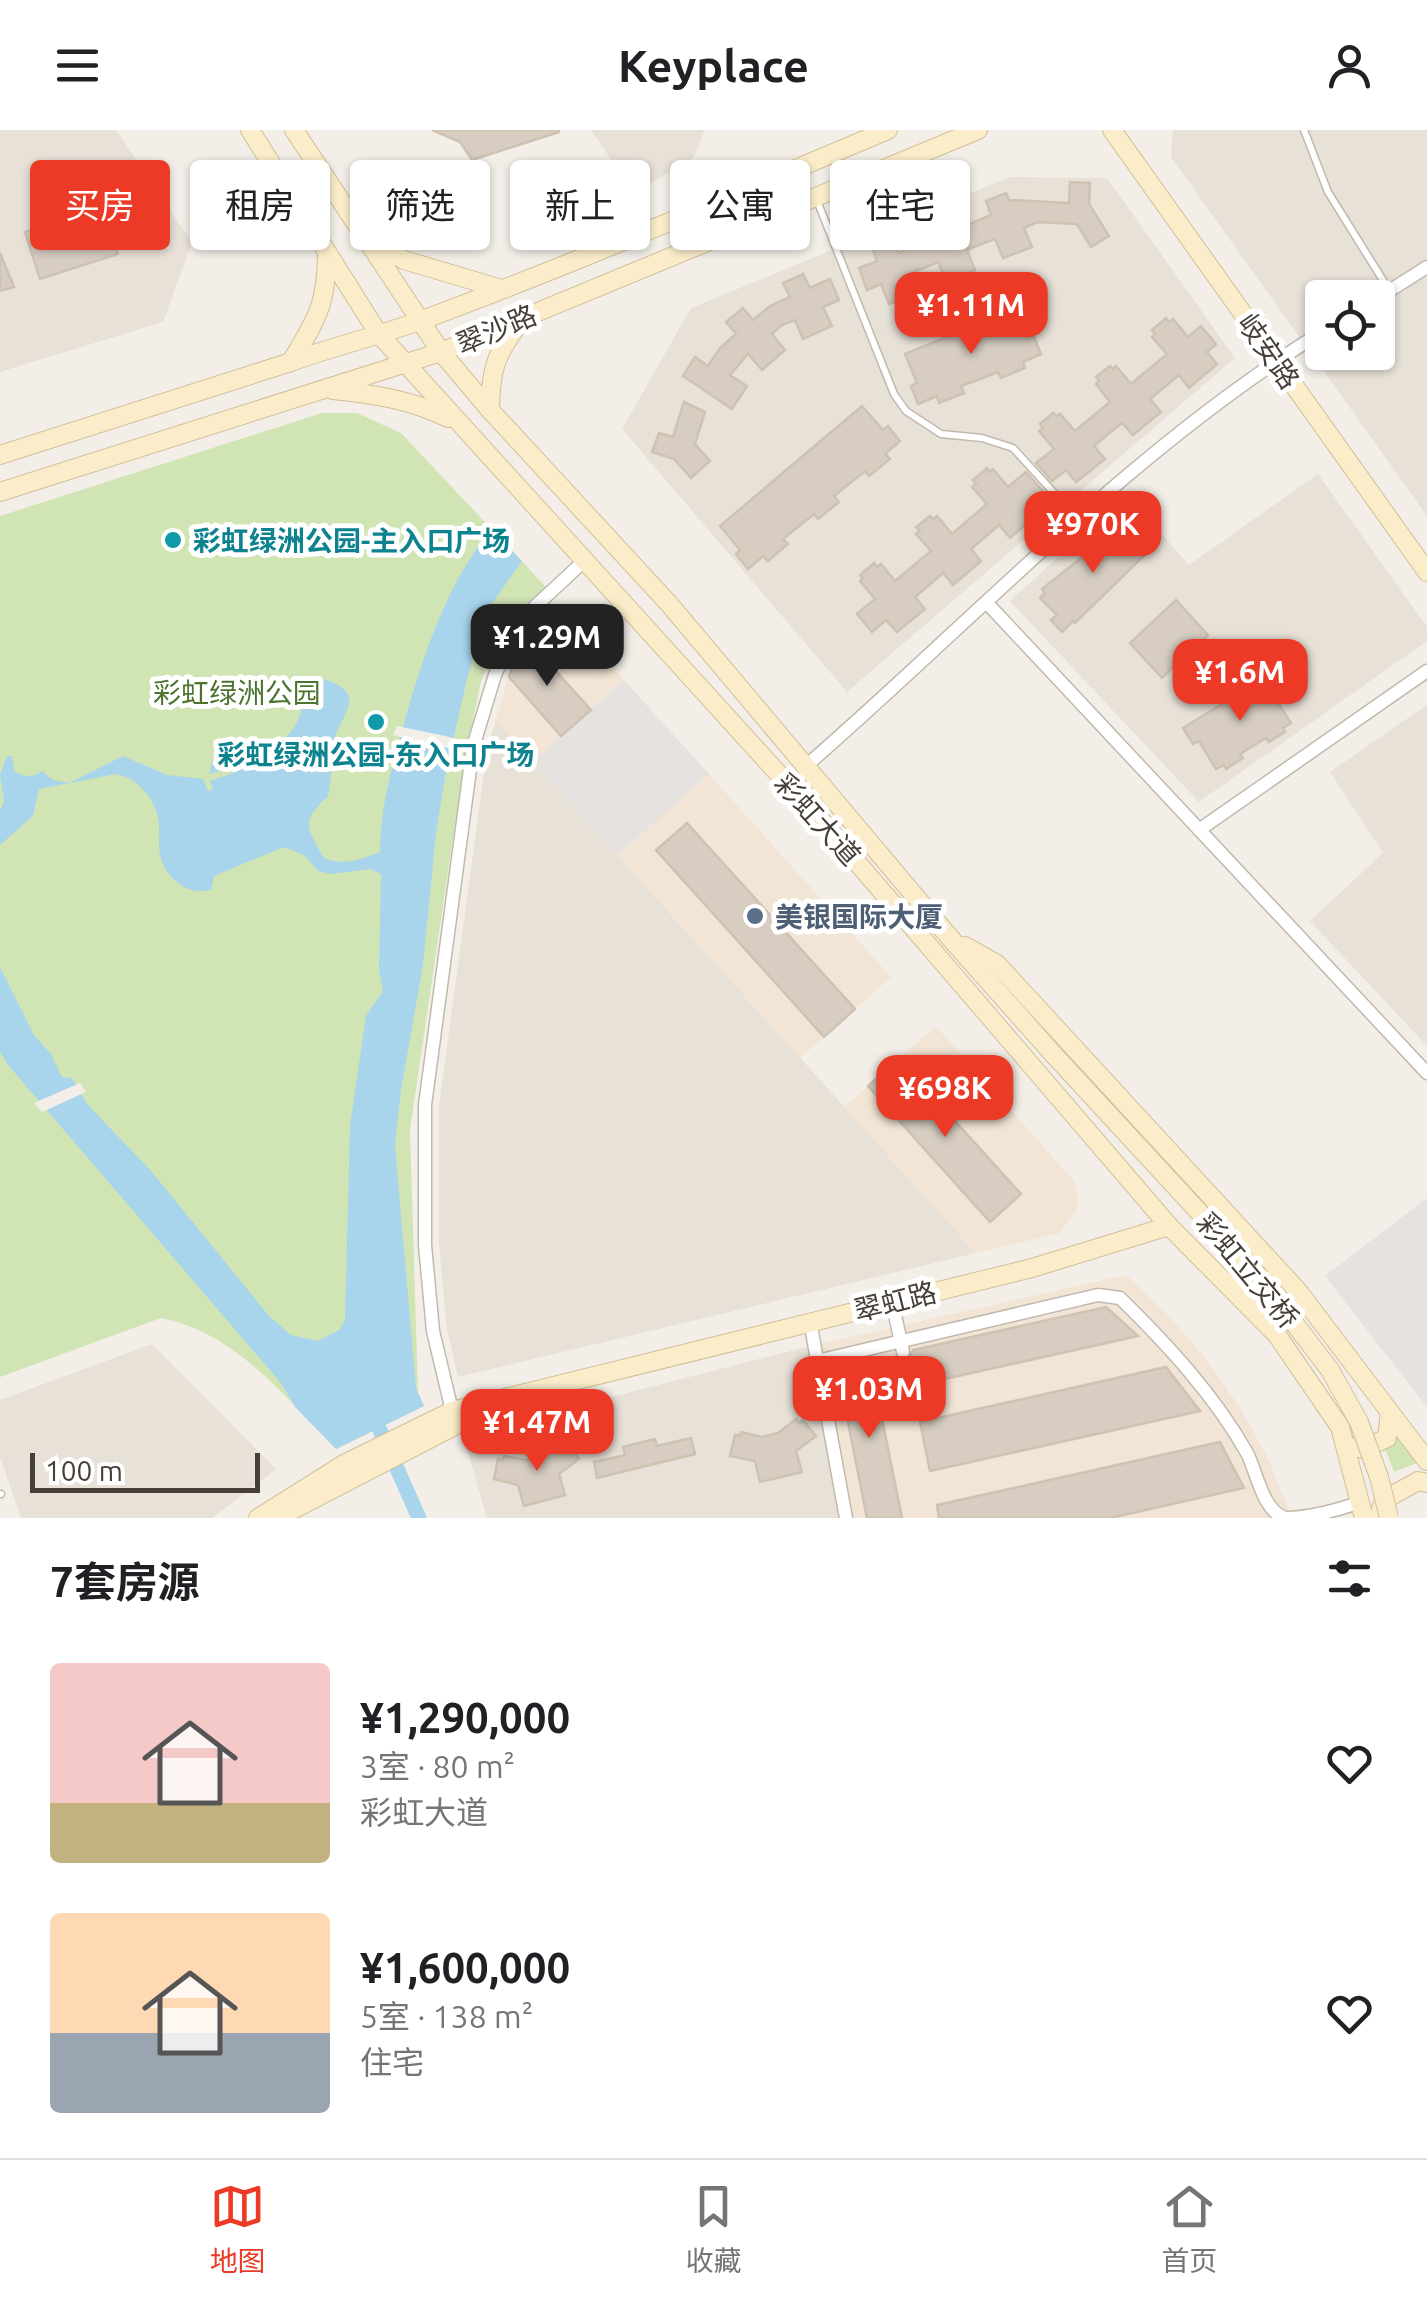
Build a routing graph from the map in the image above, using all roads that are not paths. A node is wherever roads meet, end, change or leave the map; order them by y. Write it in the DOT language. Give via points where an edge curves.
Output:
graph roads {
  1 [pos="250,130"];
  2 [pos="294,130"];
  3 [pos="888,130"];
  4 [pos="978,130"];
  5 [pos="1112,130"];
  6 [pos="1304,130"];
  7 [pos="816,197"];
  8 [pos="350,215"];
  9 [pos="373,250"];
  10 [pos="387,250"];
  11 [pos="327,254"];
  12 [pos="1427,268"];
  13 [pos="1376,280"];
  14 [pos="1395,287"];
  15 [pos="499,288"];
  16 [pos="524,317"];
  17 [pos="418,322"];
  18 [pos="378,332"];
  19 [pos="1305,342"];
  20 [pos="441,352"];
  21 [pos="1276,360"];
  22 [pos="291,362"];
  23 [pos="405,364"];
  24 [pos="323,388"];
  25 [pos="490,410"];
  26 [pos="460,424"];
  27 [pos="0,455"];
  28 [pos="0,492"];
  29 [pos="1079,520"];
  30 [pos="584,562"];
  31 [pos="1427,572"];
  32 [pos="988,603"];
  33 [pos="1427,671"];
  34 [pos="807,765"];
  35 [pos="1199,830"];
  36 [pos="951,938"];
  37 [pos="1054,1055"];
  38 [pos="1427,1073"];
  39 [pos="1169,1226"];
  40 [pos="892,1301"];
  41 [pos="810,1322"];
  42 [pos="901,1347"];
  43 [pos="817,1361"];
  44 [pos="1390,1412"];
  45 [pos="444,1424"];
  46 [pos="1340,1427"];
  47 [pos="1427,1460"];
  48 [pos="347,1471"];
  49 [pos="1427,1483"];
  50 [pos="1362,1510"];
  51 [pos="258,1518"];
  52 [pos="277,1518"];
  53 [pos="846,1518"];
  54 [pos="1378,1518"];
  55 [pos="1389,1518"];
  1 -- 11 [label="main road, 彩虹大道"];
  2 -- 8 [label="main road, 彩虹大道"];
  3 -- 15 [label="main road, 翠沙路"];
  4 -- 7 [label="main road, 翠沙路"];
  5 -- 21 [label="main road, 岐安路"];
  6 -- 13 [label="lane" via="1328,192"];
  7 -- 16 [label="main road, 翠沙路"];
  7 -- 29 [label="lane" via="906,411 941,434 1012,448"];
  9 -- 17 [label="main road, 彩虹大道"];
  10 -- 15 [label="main road"];
  11 -- 18 [label="main road, 彩虹大道"];
  11 -- 22 [label="main road" via="326,293"];
  12 -- 14 [label="street"];
  15 -- 17 [label="main road, 翠沙路"];
  16 -- 20 [label="main road, 翠沙路"];
  16 -- 25 [label="main road" via="497,355"];
  17 -- 18 [label="main road, 翠沙路"];
  17 -- 20 [label="main road, 彩虹大道"];
  18 -- 22 [label="main road, 翠沙路"];
  18 -- 23 [label="main road, 彩虹大道"];
  19 -- 21 [label="street"];
  20 -- 23 [label="main road, 翠沙路"];
  20 -- 25 [label="main road, 彩虹大道"];
  21 -- 29 [label="street"];
  21 -- 31 [label="main road, 岐安路"];
  22 -- 27 [label="main road, 翠沙路"];
  23 -- 24 [label="main road, 翠沙路"];
  23 -- 26 [label="main road, 彩虹大道"];
  24 -- 26 [label="main road" via="382,396"];
  24 -- 28 [label="main road, 翠沙路"];
  25 -- 34 [label="main road, 彩虹大道"];
  26 -- 30 [label="main road, 彩虹大道"];
  29 -- 32 [label="street"];
  30 -- 39 [label="main road, 彩虹大道" via="825,825"];
  30 -- 45 [label="street" via="528,613 509,643 473,747 425,1105 428,1280"];
  32 -- 34 [label="street"];
  32 -- 35 [label="street"];
  33 -- 35 [label="street"];
  34 -- 36 [label="main road, 彩虹大道"];
  35 -- 38 [label="street"];
  36 -- 37 [label="main road, 彩虹大道"];
  36 -- 44 [label="main road" via="997,964 1298,1291"];
  37 -- 55 [label="main road, 彩虹立交桥, bridge" via="1260,1278 1330,1370 1359,1422"];
  39 -- 40 [label="main road, 翠虹路"];
  39 -- 46 [label="main road, 彩虹大道" via="1277,1335"];
  40 -- 41 [label="main road, 翠虹路"];
  40 -- 42 [label="street"];
  41 -- 43 [label="street"];
  41 -- 45 [label="main road, 翠虹路" via="502,1400"];
  42 -- 43 [label="street"];
  42 -- 50 [label="street" via="1098,1294 1120,1298 1228,1419 1269,1506 1285,1518"];
  43 -- 53 [label="street"];
  44 -- 46 [label="main road" via="1386,1438 1375,1446 1356,1448"];
  44 -- 47 [label="main road"];
  45 -- 48 [label="main road, 翠虹路"];
  46 -- 50 [label="main road, 彩虹大道"];
  48 -- 51 [label="main road, 翠虹路" via="302,1487"];
  48 -- 52 [label="main road, 翠虹路"];
  49 -- 54 [label="main road" via="1418,1481 1384,1500"];
}
